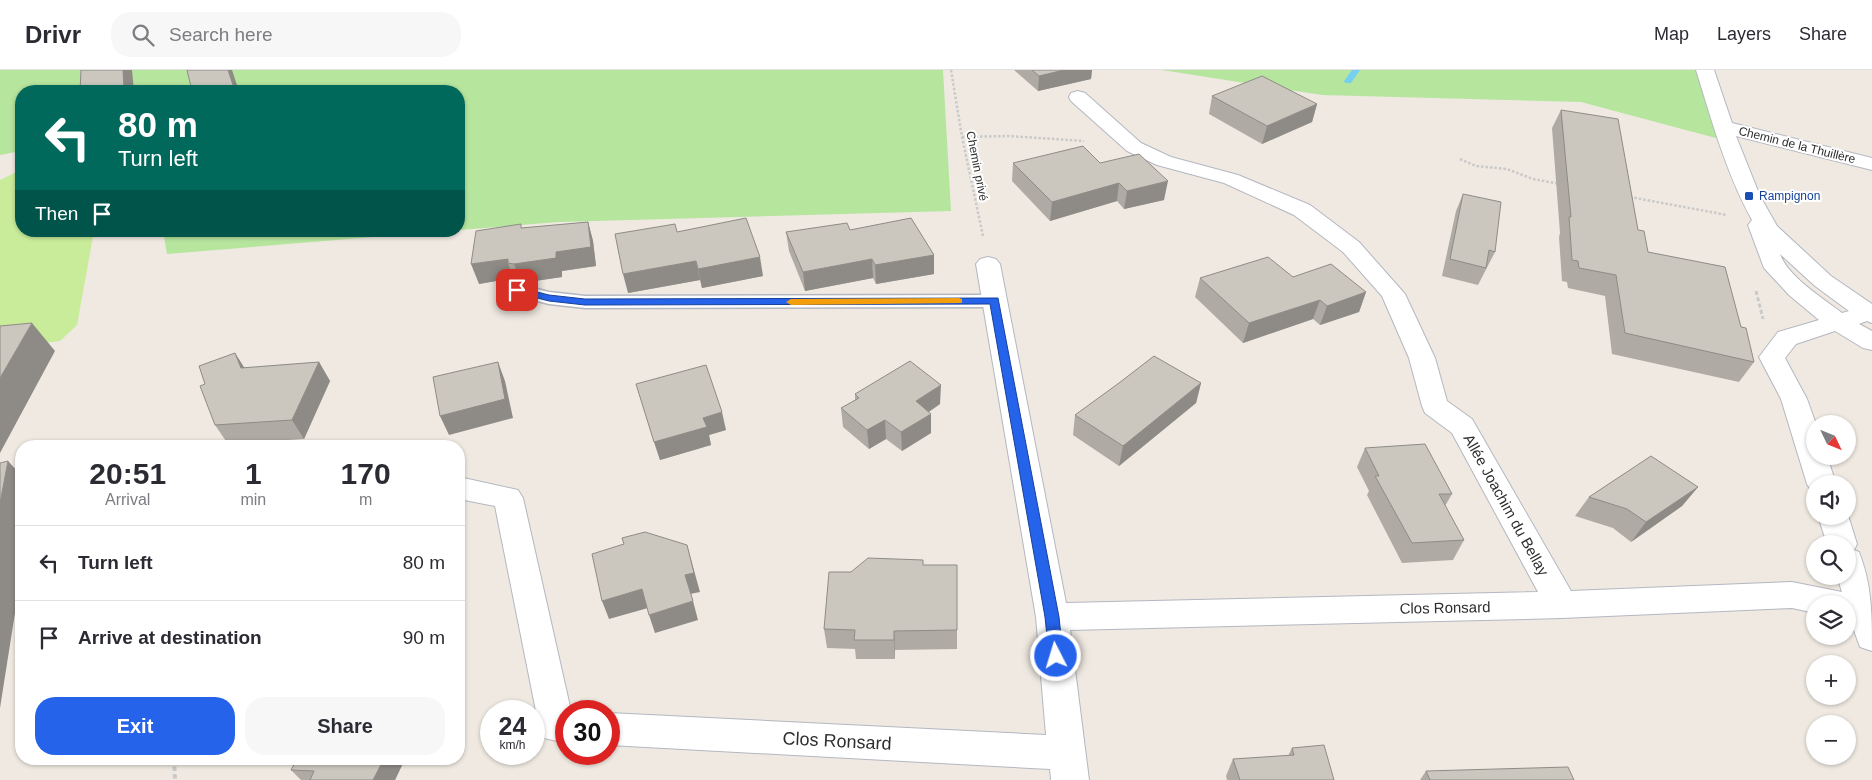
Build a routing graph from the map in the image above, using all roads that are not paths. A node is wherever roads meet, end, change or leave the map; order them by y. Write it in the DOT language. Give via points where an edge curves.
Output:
graph roads {
  1 [pos="1706,70"];
  2 [pos="1078,97"];
  3 [pos="1722,127"];
  4 [pos="1872,164"];
  5 [pos="1746,213"];
  6 [pos="988,264"];
  7 [pos="517,290"];
  8 [pos="995,300"];
  9 [pos="1870,314"];
  10 [pos="1836,321"];
  11 [pos="1872,342"];
  12 [pos="1819,475"];
  13 [pos="465,489"];
  14 [pos="1806,599"];
  15 [pos="1562,605"];
  16 [pos="1052,617"];
  17 [pos="555,717"];
  18 [pos="620,730"];
  19 [pos="1068,766"];
  1 -- 3 [label="street"];
  2 -- 15 [label="street, Allée Joachim du Bellay" via="1134,147 1164,161 1230,179 1302,210 1350,247 1393,294 1422,358 1435,406 1462,426"];
  3 -- 4 [label="street, Chemin de la Thuillère"];
  3 -- 5 [label="street" via="1734,159"];
  5 -- 9 [label="street" via="1822,281"];
  5 -- 10 [label="street" via="1759,228 1772,263 1798,290"];
  6 -- 8 [label="street"];
  7 -- 8 [label="lane" via="585,302"];
  8 -- 16 [label="street"];
  9 -- 10 [label="street"];
  10 -- 11 [label="street"];
  10 -- 12 [label="street" via="1788,338 1772,357 1794,399"];
  13 -- 17 [label="street" via="508,498"];
  14 -- 15 [label="street, Clos Ronsard" via="1792,595"];
  15 -- 16 [label="street, Clos Ronsard"];
  16 -- 19 [label="street"];
  18 -- 19 [label="street, Clos Ronsard"];
}
